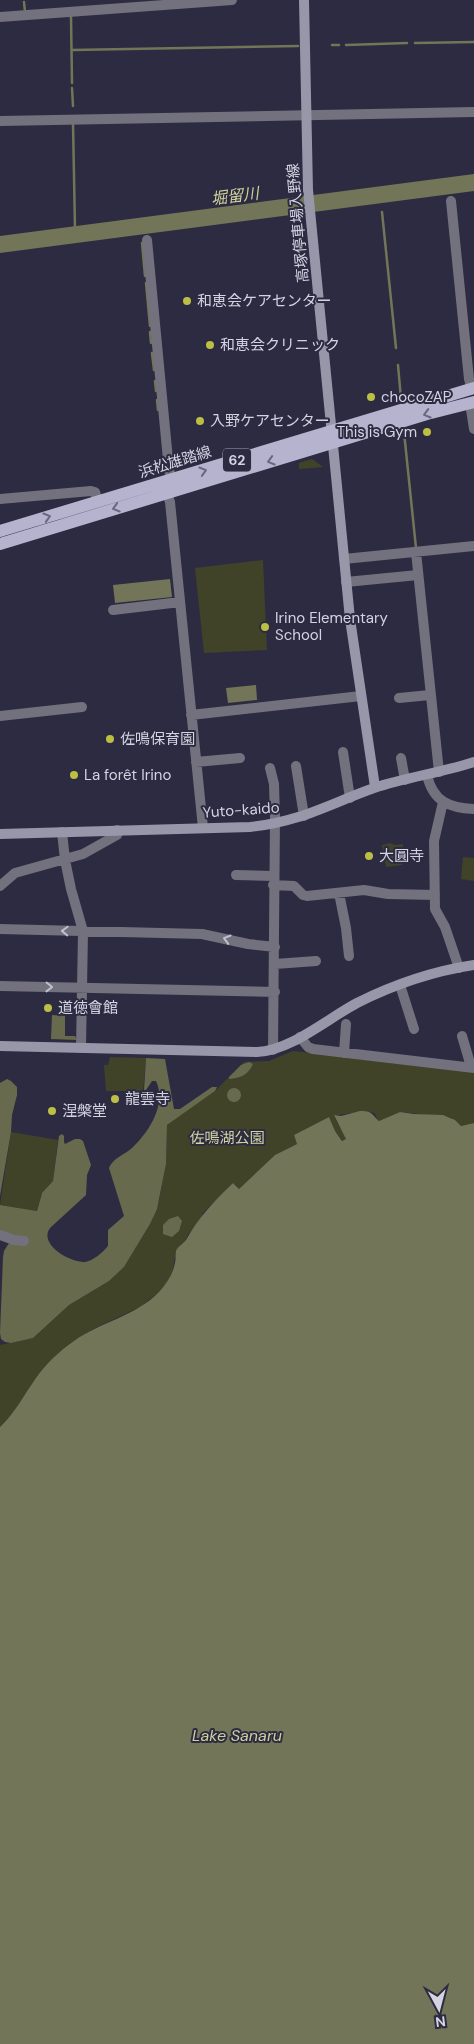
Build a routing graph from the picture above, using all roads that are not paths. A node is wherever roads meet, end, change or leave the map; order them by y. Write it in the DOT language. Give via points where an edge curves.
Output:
graph roads {
  1 [pos="232,0"];
  2 [pos="304,0"];
  3 [pos="0,17"];
  4 [pos="474,112"];
  5 [pos="306,115"];
  6 [pos="0,121"];
  7 [pos="451,201"];
  8 [pos="147,240"];
  9 [pos="472,395"];
  10 [pos="474,429"];
  11 [pos="333,437"];
  12 [pos="172,480"];
  13 [pos="167,493"];
  14 [pos="0,500"];
  15 [pos="98,502"];
  16 [pos="0,531"];
  17 [pos="0,544"];
  18 [pos="474,546"];
  19 [pos="416,552"];
  20 [pos="344,559"];
  21 [pos="418,575"];
  22 [pos="346,582"];
  23 [pos="180,602"];
  24 [pos="113,610"];
  25 [pos="430,695"];
  26 [pos="361,696"];
  27 [pos="399,698"];
  28 [pos="82,707"];
  29 [pos="191,714"];
  30 [pos="0,716"];
  31 [pos="343,752"];
  32 [pos="240,758"];
  33 [pos="401,758"];
  34 [pos="196,762"];
  35 [pos="474,762"];
  36 [pos="296,766"];
  37 [pos="270,768"];
  38 [pos="439,772"];
  39 [pos="426,775"];
  40 [pos="405,780"];
  41 [pos="376,787"];
  42 [pos="350,798"];
  43 [pos="443,802"];
  44 [pos="474,809"];
  45 [pos="304,816"];
  46 [pos="274,824"];
  47 [pos="203,828"];
  48 [pos="117,830"];
  49 [pos="62,832"];
  50 [pos="0,834"];
  51 [pos="65,860"];
  52 [pos="236,875"];
  53 [pos="273,881"];
  54 [pos="0,886"];
  55 [pos="339,893"];
  56 [pos="435,895"];
  57 [pos="0,929"];
  58 [pos="83,931"];
  59 [pos="275,947"];
  60 [pos="349,956"];
  61 [pos="316,960"];
  62 [pos="275,964"];
  63 [pos="474,965"];
  64 [pos="459,968"];
  65 [pos="400,985"];
  66 [pos="0,986"];
  67 [pos="82,988"];
  68 [pos="275,992"];
  69 [pos="346,1024"];
  70 [pos="414,1029"];
  71 [pos="462,1036"];
  72 [pos="300,1037"];
  73 [pos="0,1046"];
  74 [pos="81,1048"];
  75 [pos="273,1050"];
  76 [pos="344,1053"];
  77 [pos="472,1067"];
  78 [pos="0,1235"];
  79 [pos="24,1241"];
  1 -- 3 [label="street"];
  2 -- 5 [label="street, 高塚停車場入野線"];
  4 -- 5 [label="street"];
  5 -- 6 [label="street"];
  5 -- 11 [label="street, 高塚停車場入野線" via="308,190"];
  7 -- 9 [label="street"];
  8 -- 12 [label="street"];
  9 -- 10 [label="street"];
  9 -- 11 [label="main road, 浜松雄踏線 / 62"];
  12 -- 11 [label="main road, 浜松雄踏線 / 62, one-way"];
  11 -- 13 [label="main road, 浜松雄踏線 / 62, one-way"];
  11 -- 20 [label="street, 高塚停車場入野線"];
  12 -- 15 [label="main road, 浜松雄踏線 / 62"];
  13 -- 17 [label="main road, 浜松雄踏線 / 62, one-way"];
  13 -- 23 [label="street"];
  14 -- 15 [label="street" via="91,491 95,492"];
  16 -- 15 [label="main road, 浜松雄踏線 / 62, one-way"];
  18 -- 19 [label="street"];
  19 -- 20 [label="street"];
  19 -- 21 [label="street"];
  20 -- 22 [label="street, 高塚停車場入野線"];
  21 -- 22 [label="street"];
  21 -- 25 [label="street"];
  22 -- 26 [label="street, 高塚停車場入野線"];
  23 -- 24 [label="street"];
  23 -- 29 [label="street"];
  25 -- 27 [label="street"];
  25 -- 38 [label="street"];
  26 -- 29 [label="street"];
  26 -- 41 [label="street, 高塚停車場入野線"];
  28 -- 30 [label="street"];
  29 -- 34 [label="street"];
  31 -- 42 [label="street"];
  32 -- 34 [label="street"];
  33 -- 40 [label="street"];
  34 -- 47 [label="street"];
  35 -- 38 [label="street, Yuto-kaido"];
  36 -- 45 [label="street"];
  37 -- 46 [label="street" via="274,784"];
  38 -- 39 [label="street, Yuto-kaido"];
  39 -- 40 [label="street, Yuto-kaido"];
  39 -- 43 [label="street" via="428,783"];
  40 -- 41 [label="street, Yuto-kaido"];
  41 -- 42 [label="street, Yuto-kaido"];
  42 -- 45 [label="street, Yuto-kaido"];
  43 -- 44 [label="street" via="451,807"];
  43 -- 56 [label="street" via="434,841"];
  45 -- 46 [label="street, Yuto-kaido"];
  46 -- 47 [label="street, Yuto-kaido"];
  46 -- 53 [label="street"];
  47 -- 48 [label="street, Yuto-kaido"];
  48 -- 49 [label="street, Yuto-kaido"];
  48 -- 51 [label="street" via="117,835 104,843"];
  49 -- 50 [label="street, Yuto-kaido"];
  49 -- 51 [label="street"];
  51 -- 54 [label="street" via="15,874"];
  51 -- 58 [label="street"];
  52 -- 53 [label="street"];
  53 -- 55 [label="street" via="294,886 307,896"];
  53 -- 59 [label="street"];
  55 -- 56 [label="street" via="364,890"];
  55 -- 60 [label="street"];
  56 -- 64 [label="street" via="437,914 446,927"];
  58 -- 57 [label="street, one-way"];
  59 -- 58 [label="street, one-way" via="207,934"];
  58 -- 67 [label="street"];
  59 -- 62 [label="street"];
  61 -- 62 [label="street"];
  62 -- 68 [label="street"];
  63 -- 64 [label="street"];
  64 -- 65 [label="street"];
  65 -- 70 [label="street"];
  65 -- 72 [label="street" via="349,1008"];
  66 -- 67 [label="street, one-way"];
  67 -- 68 [label="street"];
  67 -- 74 [label="street"];
  68 -- 75 [label="street"];
  69 -- 76 [label="street"];
  71 -- 77 [label="street"];
  72 -- 75 [label="street"];
  72 -- 76 [label="street" via="313,1049"];
  73 -- 74 [label="street"];
  74 -- 75 [label="street"];
  76 -- 77 [label="street"];
  78 -- 79 [label="street"];
}
